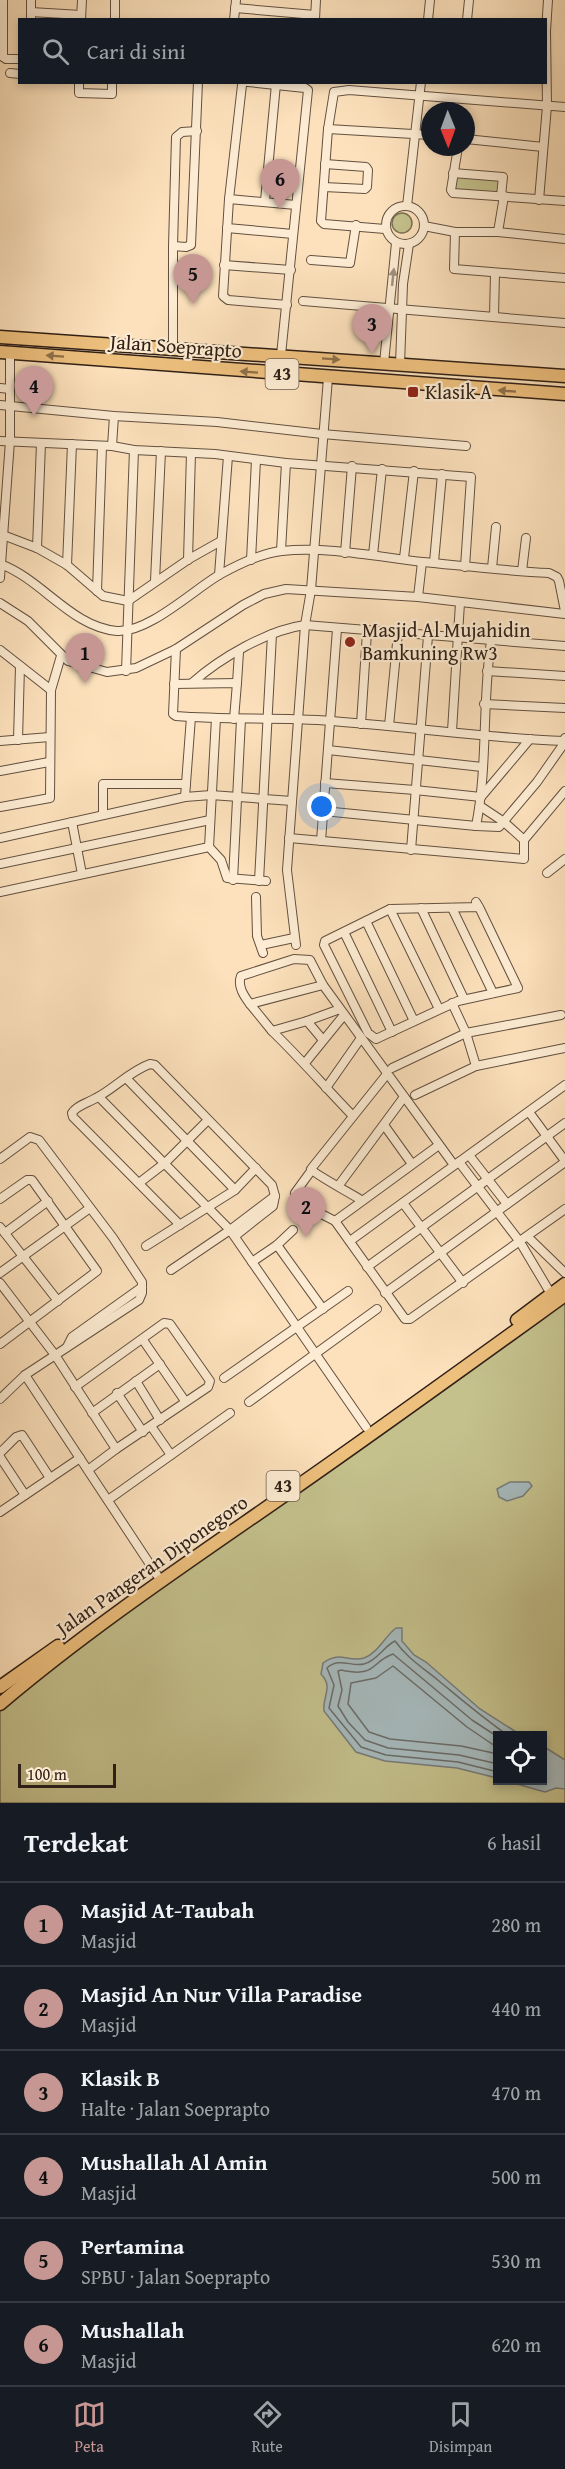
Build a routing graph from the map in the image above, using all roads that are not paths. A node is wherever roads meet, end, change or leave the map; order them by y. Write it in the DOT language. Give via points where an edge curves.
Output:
graph roads {
  1 [pos="3,0"];
  2 [pos="31,0"];
  3 [pos="82,0"];
  4 [pos="115,0"];
  5 [pos="315,0"];
  6 [pos="430,0"];
  7 [pos="469,0"];
  8 [pos="548,0"];
  9 [pos="235,4"];
  10 [pos="31,16"];
  11 [pos="81,17"];
  12 [pos="315,17"];
  13 [pos="114,18"];
  14 [pos="428,18"];
  15 [pos="467,18"];
  16 [pos="547,18"];
  17 [pos="18,59"];
  18 [pos="10,73"];
  19 [pos="18,74"];
  20 [pos="79,84"];
  21 [pos="112,84"];
  22 [pos="198,84"];
  23 [pos="243,84"];
  24 [pos="276,84"];
  25 [pos="421,84"];
  26 [pos="547,84"];
  27 [pos="419,96"];
  28 [pos="547,106"];
  29 [pos="565,107"];
  30 [pos="328,129"];
  31 [pos="196,131"];
  32 [pos="414,134"];
  33 [pos="421,134"];
  34 [pos="475,140"];
  35 [pos="543,147"];
  36 [pos="456,156"];
  37 [pos="325,164"];
  38 [pos="453,173"];
  39 [pos="324,187"];
  40 [pos="502,196"];
  41 [pos="230,199"];
  42 [pos="539,200"];
  43 [pos="265,201"];
  44 [pos="565,201"];
  45 [pos="296,205"];
  46 [pos="407,206"];
  47 [pos="356,225"];
  48 [pos="424,226"];
  49 [pos="227,228"];
  50 [pos="385,229"];
  51 [pos="455,232"];
  52 [pos="498,232"];
  53 [pos="293,234"];
  54 [pos="565,239"];
  55 [pos="396,243"];
  56 [pos="409,244"];
  57 [pos="173,246"];
  58 [pos="311,260"];
  59 [pos="224,265"];
  60 [pos="291,270"];
  61 [pos="495,273"];
  62 [pos="565,278"];
  63 [pos="303,302"];
  64 [pos="287,305"];
  65 [pos="390,310"];
  66 [pos="401,311"];
  67 [pos="494,316"];
  68 [pos="565,323"];
  69 [pos="0,337"];
  70 [pos="173,348"];
  71 [pos="5,352"];
  72 [pos="280,356"];
  73 [pos="384,363"];
  74 [pos="400,364"];
  75 [pos="565,376"];
  76 [pos="328,378"];
  77 [pos="0,388"];
  78 [pos="9,388"];
  79 [pos="565,394"];
  80 [pos="0,405"];
  81 [pos="9,406"];
  82 [pos="114,416"];
  83 [pos="322,435"];
  84 [pos="0,441"];
  85 [pos="10,441"];
  86 [pos="41,443"];
  87 [pos="72,444"];
  88 [pos="102,446"];
  89 [pos="112,446"];
  90 [pos="466,446"];
  91 [pos="134,450"];
  92 [pos="160,451"];
  93 [pos="191,453"];
  94 [pos="228,456"];
  95 [pos="256,460"];
  96 [pos="286,463"];
  97 [pos="321,464"];
  98 [pos="352,466"];
  99 [pos="382,469"];
  100 [pos="414,471"];
  101 [pos="442,474"];
  102 [pos="496,527"];
  103 [pos="2,534"];
  104 [pos="526,538"];
  105 [pos="221,541"];
  106 [pos="37,548"];
  107 [pos="281,551"];
  108 [pos="313,551"];
  109 [pos="345,553"];
  110 [pos="374,555"];
  111 [pos="404,558"];
  112 [pos="188,560"];
  113 [pos="251,560"];
  114 [pos="422,562"];
  115 [pos="434,562"];
  116 [pos="1,564"];
  117 [pos="67,565"];
  118 [pos="465,567"];
  119 [pos="492,568"];
  120 [pos="522,572"];
  121 [pos="219,575"];
  122 [pos="0,579"];
  123 [pos="155,581"];
  124 [pos="310,590"];
  125 [pos="97,591"];
  126 [pos="418,597"];
  127 [pos="128,601"];
  128 [pos="0,603"];
  129 [pos="460,603"];
  130 [pos="565,612"];
  131 [pos="305,625"];
  132 [pos="337,629"];
  133 [pos="128,630"];
  134 [pos="367,632"];
  135 [pos="398,633"];
  136 [pos="272,634"];
  137 [pos="428,636"];
  138 [pos="458,639"];
  139 [pos="491,641"];
  140 [pos="565,646"];
  141 [pos="176,649"];
  142 [pos="0,651"];
  143 [pos="239,652"];
  144 [pos="61,656"];
  145 [pos="20,666"];
  146 [pos="126,671"];
  147 [pos="487,671"];
  148 [pos="565,676"];
  149 [pos="192,683"];
  150 [pos="237,683"];
  151 [pos="174,684"];
  152 [pos="51,690"];
  153 [pos="484,704"];
  154 [pos="565,708"];
  155 [pos="191,717"];
  156 [pos="216,718"];
  157 [pos="238,719"];
  158 [pos="267,719"];
  159 [pos="300,721"];
  160 [pos="330,721"];
  161 [pos="361,724"];
  162 [pos="389,726"];
  163 [pos="422,728"];
  164 [pos="452,731"];
  165 [pos="483,736"];
  166 [pos="50,737"];
  167 [pos="530,739"];
  168 [pos="18,740"];
  169 [pos="565,740"];
  170 [pos="0,741"];
  171 [pos="328,750"];
  172 [pos="418,760"];
  173 [pos="49,762"];
  174 [pos="482,767"];
  175 [pos="0,771"];
  176 [pos="325,783"];
  177 [pos="186,784"];
  178 [pos="415,790"];
  179 [pos="565,791"];
  180 [pos="211,795"];
  181 [pos="238,796"];
  182 [pos="185,797"];
  183 [pos="481,797"];
  184 [pos="263,799"];
  185 [pos="292,801"];
  186 [pos="480,806"];
  187 [pos="0,807"];
  188 [pos="323,811"];
  189 [pos="103,815"];
  190 [pos="210,820"];
  191 [pos="414,820"];
  192 [pos="72,822"];
  193 [pos="504,822"];
  194 [pos="476,826"];
  195 [pos="0,838"];
  196 [pos="289,838"];
  197 [pos="525,840"];
  198 [pos="321,841"];
  199 [pos="209,847"];
  200 [pos="76,849"];
  201 [pos="411,850"];
  202 [pos="565,859"];
  203 [pos="0,864"];
  204 [pos="547,873"];
  205 [pos="82,874"];
  206 [pos="233,880"];
  207 [pos="0,892"];
  208 [pos="256,897"];
  209 [pos="421,908"];
  210 [pos="452,908"];
  211 [pos="390,909"];
  212 [pos="366,921"];
  213 [pos="344,932"];
  214 [pos="323,985"];
  215 [pos="493,993"];
  216 [pos="464,999"];
  217 [pos="452,1003"];
  218 [pos="250,1005"];
  219 [pos="439,1009"];
  220 [pos="342,1012"];
  221 [pos="561,1015"];
  222 [pos="307,1021"];
  223 [pos="414,1021"];
  224 [pos="272,1031"];
  225 [pos="392,1032"];
  226 [pos="466,1033"];
  227 [pos="361,1038"];
  228 [pos="323,1040"];
  229 [pos="565,1048"];
  230 [pos="305,1063"];
  231 [pos="476,1066"];
  232 [pos="390,1071"];
  233 [pos="126,1078"];
  234 [pos="565,1085"];
  235 [pos="326,1088"];
  236 [pos="415,1095"];
  237 [pos="99,1097"];
  238 [pos="404,1097"];
  239 [pos="529,1112"];
  240 [pos="352,1115"];
  241 [pos="208,1120"];
  242 [pos="565,1123"];
  243 [pos="384,1125"];
  244 [pos="546,1137"];
  245 [pos="188,1141"];
  246 [pos="439,1145"];
  247 [pos="469,1155"];
  248 [pos="0,1159"];
  249 [pos="565,1162"];
  250 [pos="165,1163"];
  251 [pos="456,1163"];
  252 [pos="412,1164"];
  253 [pos="256,1168"];
  254 [pos="311,1171"];
  255 [pos="488,1180"];
  256 [pos="139,1183"];
  257 [pos="339,1185"];
  258 [pos="478,1187"];
  259 [pos="235,1190"];
  260 [pos="0,1199"];
  261 [pos="361,1200"];
  262 [pos="48,1201"];
  263 [pos="403,1203"];
  264 [pos="507,1204"];
  265 [pos="209,1207"];
  266 [pos="90,1208"];
  267 [pos="565,1209"];
  268 [pos="497,1211"];
  269 [pos="335,1221"];
  270 [pos="66,1225"];
  271 [pos="180,1225"];
  272 [pos="422,1228"];
  273 [pos="2,1230"];
  274 [pos="293,1230"];
  275 [pos="232,1233"];
  276 [pos="528,1237"];
  277 [pos="350,1241"];
  278 [pos="520,1242"];
  279 [pos="277,1245"];
  280 [pos="146,1246"];
  281 [pos="441,1252"];
  282 [pos="24,1256"];
  283 [pos="252,1262"];
  284 [pos="367,1267"];
  285 [pos="171,1270"];
  286 [pos="0,1273"];
  287 [pos="565,1273"];
  288 [pos="0,1283"];
  289 [pos="463,1283"];
  290 [pos="565,1284"];
  291 [pos="348,1291"];
  292 [pos="385,1293"];
  293 [pos="551,1294"];
  294 [pos="565,1295"];
  295 [pos="58,1301"];
  296 [pos="323,1309"];
  297 [pos="377,1309"];
  298 [pos="30,1321"];
  299 [pos="297,1328"];
  300 [pos="2,1339"];
  301 [pos="143,1340"];
  302 [pos="316,1354"];
  303 [pos="55,1355"];
  304 [pos="160,1364"];
  305 [pos="25,1375"];
  306 [pos="224,1378"];
  307 [pos="136,1381"];
  308 [pos="75,1387"];
  309 [pos="117,1393"];
  310 [pos="0,1399"];
  311 [pos="185,1401"];
  312 [pos="249,1402"];
  313 [pos="92,1413"];
  314 [pos="230,1413"];
  315 [pos="160,1420"];
  316 [pos="151,1426"];
  317 [pos="366,1427"];
  318 [pos="143,1432"];
  319 [pos="116,1449"];
  320 [pos="0,1455"];
  321 [pos="171,1455"];
  322 [pos="80,1458"];
  323 [pos="88,1470"];
  324 [pos="50,1478"];
  325 [pos="25,1495"];
  326 [pos="108,1500"];
  327 [pos="0,1512"];
  328 [pos="157,1575"];
  329 [pos="0,1688"];
  330 [pos="0,1704"];
  1 -- 17 [label="street" via="3,57"];
  2 -- 10 [label="street"];
  3 -- 11 [label="street"];
  4 -- 13 [label="street"];
  5 -- 12 [label="street"];
  6 -- 14 [label="street"];
  7 -- 15 [label="street"];
  8 -- 16 [label="street"];
  9 -- 12 [label="street"];
  10 -- 11 [label="street"];
  18 -- 19 [label="street"];
  20 -- 21 [label="street" via="79,93 112,94"];
  22 -- 31 [label="street"];
  23 -- 41 [label="street"];
  24 -- 43 [label="street"];
  24 -- 45 [label="street" via="308,90"];
  25 -- 27 [label="street"];
  26 -- 28 [label="street"];
  27 -- 28 [label="street"];
  27 -- 30 [label="street" via="334,92"];
  27 -- 32 [label="street"];
  28 -- 29 [label="street"];
  28 -- 35 [label="street"];
  30 -- 32 [label="street"];
  30 -- 37 [label="street"];
  31 -- 57 [label="street" via="182,132 176,137"];
  31 -- 57 [label="street" via="190,244"];
  32 -- 33 [label="street"];
  32 -- 46 [label="street"];
  34 -- 35 [label="street"];
  35 -- 42 [label="street"];
  36 -- 38 [label="street"];
  37 -- 39 [label="street"];
  37 -- 39 [label="street" via="368,170 365,189"];
  38 -- 40 [label="street" via="503,177"];
  38 -- 40 [label="street" via="453,193"];
  39 -- 47 [label="street" via="322,223"];
  40 -- 42 [label="street"];
  40 -- 52 [label="street"];
  41 -- 43 [label="street"];
  41 -- 49 [label="street"];
  42 -- 44 [label="street"];
  43 -- 45 [label="street"];
  45 -- 53 [label="street"];
  46 -- 48 [label="street" via="420,213"];
  46 -- 50 [label="street" via="390,212"];
  47 -- 50 [label="street"];
  47 -- 58 [label="street" via="350,262"];
  48 -- 51 [label="street"];
  48 -- 56 [label="street" via="420,238"];
  49 -- 53 [label="street"];
  49 -- 59 [label="street"];
  50 -- 55 [label="street"];
  51 -- 52 [label="street"];
  51 -- 61 [label="street" via="453,269"];
  52 -- 54 [label="street"];
  53 -- 60 [label="street"];
  55 -- 56 [label="street"];
  65 -- 55 [label="street, one-way"];
  56 -- 66 [label="street"];
  57 -- 70 [label="street"];
  59 -- 60 [label="street"];
  59 -- 64 [label="street" via="225,299"];
  60 -- 64 [label="street"];
  61 -- 62 [label="street"];
  61 -- 67 [label="street"];
  63 -- 65 [label="street"];
  64 -- 72 [label="street"];
  65 -- 66 [label="street"];
  65 -- 73 [label="street"];
  66 -- 67 [label="street"];
  66 -- 74 [label="street"];
  67 -- 68 [label="street"];
  69 -- 70 [label="highway, Jalan Soeprapto / 43"];
  70 -- 72 [label="highway, Jalan Soeprapto / 43"];
  76 -- 71 [label="highway, Jalan Soeprapto / 43, one-way"];
  71 -- 78 [label="street"];
  72 -- 73 [label="highway, Jalan Soeprapto / 43, one-way"];
  73 -- 74 [label="highway, Jalan Soeprapto / 43"];
  74 -- 75 [label="highway, Jalan Soeprapto / 43"];
  79 -- 76 [label="highway, Jalan Soeprapto / 43, one-way"];
  76 -- 83 [label="street"];
  77 -- 78 [label="street"];
  78 -- 81 [label="street"];
  80 -- 81 [label="street"];
  81 -- 82 [label="street"];
  81 -- 85 [label="street"];
  82 -- 83 [label="street" via="216,422"];
  82 -- 89 [label="street"];
  83 -- 90 [label="street"];
  83 -- 97 [label="street"];
  84 -- 85 [label="street"];
  85 -- 86 [label="street"];
  85 -- 103 [label="street"];
  86 -- 87 [label="street"];
  86 -- 106 [label="street"];
  87 -- 88 [label="street"];
  87 -- 117 [label="street"];
  88 -- 89 [label="street"];
  88 -- 125 [label="street"];
  89 -- 91 [label="street"];
  91 -- 92 [label="street"];
  91 -- 127 [label="street"];
  92 -- 93 [label="street"];
  92 -- 123 [label="street"];
  93 -- 94 [label="street"];
  93 -- 112 [label="street"];
  94 -- 95 [label="street"];
  94 -- 105 [label="street"];
  95 -- 96 [label="street"];
  95 -- 113 [label="street"];
  96 -- 97 [label="street"];
  96 -- 107 [label="street"];
  97 -- 98 [label="street"];
  97 -- 108 [label="street"];
  98 -- 99 [label="street"];
  98 -- 109 [label="street"];
  99 -- 100 [label="street"];
  99 -- 110 [label="street"];
  100 -- 101 [label="street"];
  100 -- 111 [label="street"];
  101 -- 115 [label="street"];
  101 -- 118 [label="street" via="473,478"];
  102 -- 119 [label="street"];
  103 -- 106 [label="street"];
  103 -- 116 [label="street"];
  104 -- 120 [label="street"];
  105 -- 112 [label="street"];
  105 -- 121 [label="street"];
  106 -- 117 [label="street"];
  107 -- 108 [label="street"];
  107 -- 113 [label="street"];
  108 -- 109 [label="street"];
  108 -- 124 [label="street"];
  109 -- 110 [label="street"];
  110 -- 111 [label="street"];
  111 -- 114 [label="street"];
  112 -- 123 [label="street"];
  113 -- 121 [label="street"];
  114 -- 115 [label="street"];
  114 -- 126 [label="street"];
  115 -- 118 [label="street"];
  116 -- 122 [label="street"];
  116 -- 133 [label="street" via="27,576 86,621 99,627"];
  117 -- 125 [label="street"];
  118 -- 119 [label="street"];
  119 -- 120 [label="street"];
  120 -- 130 [label="street" via="557,577"];
  121 -- 133 [label="street"];
  123 -- 127 [label="street"];
  124 -- 126 [label="street"];
  124 -- 131 [label="street"];
  124 -- 141 [label="street" via="286,589 264,594"];
  125 -- 127 [label="street"];
  126 -- 129 [label="street"];
  127 -- 133 [label="street"];
  128 -- 144 [label="street" via="28,621"];
  129 -- 130 [label="street"];
  129 -- 138 [label="street"];
  131 -- 132 [label="street"];
  131 -- 136 [label="street"];
  131 -- 159 [label="street"];
  132 -- 134 [label="street"];
  132 -- 160 [label="street"];
  133 -- 146 [label="street"];
  134 -- 135 [label="street"];
  134 -- 161 [label="street"];
  135 -- 137 [label="street"];
  135 -- 162 [label="street"];
  136 -- 143 [label="street"];
  136 -- 158 [label="street"];
  137 -- 138 [label="street"];
  137 -- 163 [label="street"];
  138 -- 139 [label="street"];
  138 -- 164 [label="street"];
  139 -- 140 [label="street"];
  139 -- 147 [label="street"];
  141 -- 146 [label="street"];
  141 -- 151 [label="street"];
  142 -- 145 [label="street"];
  143 -- 149 [label="street"];
  143 -- 150 [label="street"];
  144 -- 146 [label="street" via="88,669"];
  144 -- 152 [label="street"];
  145 -- 152 [label="street"];
  145 -- 168 [label="street"];
  147 -- 148 [label="street"];
  147 -- 153 [label="street"];
  149 -- 150 [label="street"];
  149 -- 151 [label="street"];
  150 -- 157 [label="street"];
  151 -- 155 [label="street" via="173,714"];
  152 -- 166 [label="street"];
  153 -- 154 [label="street"];
  153 -- 165 [label="street"];
  155 -- 156 [label="street"];
  155 -- 177 [label="street"];
  156 -- 157 [label="street"];
  156 -- 180 [label="street"];
  157 -- 158 [label="street"];
  157 -- 181 [label="street"];
  158 -- 159 [label="street"];
  158 -- 184 [label="street"];
  159 -- 160 [label="street"];
  159 -- 185 [label="street"];
  160 -- 161 [label="street"];
  160 -- 171 [label="street"];
  161 -- 162 [label="street"];
  162 -- 163 [label="street"];
  163 -- 164 [label="street"];
  163 -- 172 [label="street"];
  164 -- 165 [label="street"];
  165 -- 167 [label="street"];
  165 -- 174 [label="street"];
  166 -- 168 [label="street"];
  166 -- 173 [label="street"];
  167 -- 169 [label="street"];
  167 -- 183 [label="street"];
  168 -- 170 [label="street"];
  169 -- 193 [label="street"];
  171 -- 172 [label="street"];
  171 -- 176 [label="street"];
  172 -- 174 [label="street"];
  172 -- 178 [label="street"];
  173 -- 175 [label="street"];
  173 -- 187 [label="street" via="50,798"];
  174 -- 183 [label="street"];
  176 -- 178 [label="street"];
  176 -- 188 [label="street"];
  177 -- 182 [label="street"];
  177 -- 189 [label="street" via="103,784"];
  178 -- 183 [label="street"];
  178 -- 191 [label="street"];
  179 -- 197 [label="street"];
  180 -- 181 [label="street"];
  180 -- 182 [label="street"];
  180 -- 190 [label="street"];
  181 -- 184 [label="street"];
  181 -- 206 [label="street"];
  182 -- 189 [label="street"];
  183 -- 186 [label="street"];
  184 -- 185 [label="street"];
  184 -- 206 [label="street" via="262,881"];
  185 -- 196 [label="street"];
  186 -- 193 [label="street"];
  186 -- 194 [label="street"];
  188 -- 191 [label="street"];
  188 -- 198 [label="street"];
  189 -- 192 [label="street"];
  190 -- 199 [label="street"];
  190 -- 200 [label="street"];
  191 -- 194 [label="street"];
  191 -- 201 [label="street"];
  192 -- 195 [label="street"];
  192 -- 200 [label="street"];
  193 -- 194 [label="street" via="496,829"];
  193 -- 197 [label="street"];
  196 -- 198 [label="street"];
  196 -- 208 [label="street" via="287,870 295,942 262,949"];
  197 -- 201 [label="street" via="525,857 521,860"];
  198 -- 201 [label="street"];
  199 -- 205 [label="street"];
  199 -- 206 [label="street" via="221,860 226,877"];
  200 -- 203 [label="street"];
  200 -- 205 [label="street"];
  202 -- 204 [label="street"];
  205 -- 207 [label="street"];
  209 -- 210 [label="street"];
  209 -- 211 [label="street"];
  209 -- 216 [label="street"];
  210 -- 215 [label="street"];
  210 -- 215 [label="street" via="477,905 518,988"];
  211 -- 212 [label="street"];
  211 -- 219 [label="street"];
  212 -- 213 [label="street"];
  212 -- 223 [label="street"];
  213 -- 225 [label="street"];
  213 -- 225 [label="street" via="324,945 368,1033 376,1039"];
  214 -- 218 [label="street"];
  214 -- 218 [label="street" via="310,960 294,959 241,976 241,989"];
  214 -- 220 [label="street"];
  215 -- 216 [label="street"];
  216 -- 217 [label="street"];
  217 -- 219 [label="street"];
  217 -- 226 [label="street"];
  218 -- 224 [label="street"];
  219 -- 223 [label="street"];
  220 -- 222 [label="street"];
  220 -- 227 [label="street"];
  220 -- 228 [label="street"];
  221 -- 226 [label="street"];
  222 -- 224 [label="street"];
  222 -- 228 [label="street"];
  223 -- 225 [label="street"];
  224 -- 230 [label="street"];
  226 -- 231 [label="street"];
  226 -- 232 [label="street"];
  227 -- 232 [label="street"];
  227 -- 235 [label="street"];
  228 -- 230 [label="street"];
  229 -- 231 [label="street"];
  230 -- 235 [label="street"];
  231 -- 236 [label="street"];
  232 -- 238 [label="street"];
  232 -- 240 [label="street"];
  233 -- 237 [label="street"];
  233 -- 241 [label="street" via="153,1064"];
  233 -- 245 [label="street"];
  234 -- 239 [label="street"];
  235 -- 240 [label="street"];
  237 -- 250 [label="street"];
  237 -- 256 [label="street" via="72,1113"];
  238 -- 243 [label="street"];
  238 -- 246 [label="street"];
  239 -- 244 [label="street"];
  239 -- 247 [label="street"];
  240 -- 254 [label="street"];
  241 -- 245 [label="street"];
  241 -- 253 [label="street"];
  242 -- 244 [label="street"];
  243 -- 252 [label="street"];
  243 -- 257 [label="street"];
  244 -- 249 [label="street"];
  244 -- 255 [label="street"];
  245 -- 250 [label="street"];
  245 -- 259 [label="street"];
  246 -- 251 [label="street"];
  246 -- 252 [label="street"];
  247 -- 251 [label="street"];
  247 -- 255 [label="street"];
  248 -- 266 [label="street" via="35,1137"];
  249 -- 264 [label="street"];
  250 -- 256 [label="street"];
  250 -- 265 [label="street"];
  251 -- 258 [label="street"];
  251 -- 263 [label="street"];
  252 -- 261 [label="street"];
  253 -- 259 [label="street"];
  253 -- 275 [label="street" via="272,1185 273,1206"];
  254 -- 257 [label="street"];
  254 -- 269 [label="street" via="295,1193 296,1201"];
  255 -- 258 [label="street"];
  255 -- 264 [label="street"];
  256 -- 271 [label="street"];
  257 -- 261 [label="street"];
  258 -- 268 [label="street"];
  258 -- 272 [label="street"];
  259 -- 265 [label="street"];
  260 -- 262 [label="street" via="29,1179"];
  261 -- 269 [label="street"];
  262 -- 270 [label="street"];
  262 -- 273 [label="street"];
  263 -- 272 [label="street"];
  263 -- 277 [label="street"];
  264 -- 268 [label="street"];
  265 -- 271 [label="street"];
  265 -- 275 [label="street"];
  266 -- 270 [label="street"];
  266 -- 303 [label="street" via="142,1282 139,1300"];
  267 -- 276 [label="street"];
  268 -- 278 [label="street"];
  268 -- 281 [label="street"];
  269 -- 277 [label="street"];
  270 -- 282 [label="street"];
  270 -- 295 [label="street" via="97,1270"];
  271 -- 280 [label="street"];
  272 -- 281 [label="street"];
  272 -- 284 [label="street"];
  273 -- 282 [label="street"];
  274 -- 279 [label="street"];
  275 -- 283 [label="street"];
  275 -- 285 [label="street"];
  276 -- 278 [label="street"];
  276 -- 287 [label="street"];
  277 -- 284 [label="street"];
  278 -- 289 [label="street"];
  278 -- 293 [label="street"];
  279 -- 283 [label="street"];
  279 -- 296 [label="street"];
  281 -- 289 [label="street"];
  281 -- 292 [label="street"];
  282 -- 286 [label="street"];
  282 -- 295 [label="street"];
  283 -- 299 [label="street"];
  284 -- 292 [label="street"];
  288 -- 298 [label="street"];
  289 -- 292 [label="street" via="407,1320"];
  290 -- 293 [label="highway, Jalan Pangeran Diponegoro / 43"];
  291 -- 296 [label="street"];
  293 -- 317 [label="highway, Jalan Pangeran Diponegoro / 43"];
  294 -- 330 [label="highway, Jalan Pangeran Diponegoro / 43" via="143,1593"];
  295 -- 298 [label="street"];
  296 -- 299 [label="street"];
  297 -- 302 [label="street"];
  298 -- 300 [label="street"];
  298 -- 303 [label="street"];
  299 -- 302 [label="street"];
  299 -- 306 [label="street"];
  301 -- 304 [label="street"];
  301 -- 308 [label="street"];
  301 -- 311 [label="street" via="161,1324 170,1324 210,1381 208,1387"];
  302 -- 312 [label="street"];
  302 -- 317 [label="street"];
  303 -- 305 [label="street"];
  303 -- 308 [label="street"];
  304 -- 307 [label="street"];
  304 -- 311 [label="street"];
  305 -- 310 [label="street"];
  305 -- 322 [label="street"];
  307 -- 309 [label="street"];
  307 -- 315 [label="street"];
  308 -- 313 [label="street"];
  309 -- 313 [label="street"];
  309 -- 318 [label="street"];
  311 -- 315 [label="street"];
  313 -- 319 [label="street"];
  314 -- 321 [label="street"];
  315 -- 316 [label="street"];
  316 -- 318 [label="street"];
  316 -- 321 [label="street"];
  317 -- 328 [label="highway, Jalan Pangeran Diponegoro / 43"];
  318 -- 319 [label="street"];
  319 -- 323 [label="street"];
  320 -- 324 [label="street" via="21,1435"];
  320 -- 325 [label="street"];
  321 -- 326 [label="street"];
  322 -- 323 [label="street"];
  322 -- 324 [label="street"];
  323 -- 326 [label="street"];
  324 -- 325 [label="street"];
  325 -- 327 [label="street"];
  326 -- 328 [label="street"];
  328 -- 329 [label="highway, Jalan Pangeran Diponegoro / 43"];
}
